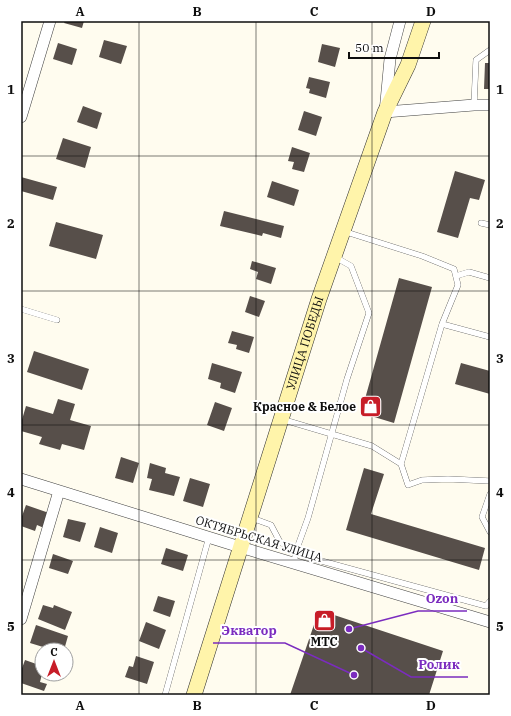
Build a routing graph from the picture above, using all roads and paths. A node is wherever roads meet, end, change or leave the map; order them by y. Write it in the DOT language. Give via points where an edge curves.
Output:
graph roads {
  1 [pos="50,21"];
  2 [pos="400,21"];
  3 [pos="423,21"];
  4 [pos="490,50"];
  5 [pos="474,105"];
  6 [pos="490,105"];
  7 [pos="385,112"];
  8 [pos="21,116"];
  9 [pos="481,223"];
  10 [pos="490,225"];
  11 [pos="343,231"];
  12 [pos="334,257"];
  13 [pos="456,276"];
  14 [pos="490,278"];
  15 [pos="21,309"];
  16 [pos="57,320"];
  17 [pos="442,324"];
  18 [pos="490,337"];
  19 [pos="281,419"];
  20 [pos="332,435"];
  21 [pos="402,464"];
  22 [pos="21,479"];
  23 [pos="490,481"];
  24 [pos="59,491"];
  25 [pos="490,494"];
  26 [pos="249,518"];
  27 [pos="490,532"];
  28 [pos="210,537"];
  29 [pos="240,547"];
  30 [pos="296,551"];
  31 [pos="294,563"];
  32 [pos="489,606"];
  33 [pos="21,619"];
  34 [pos="490,622"];
  35 [pos="165,695"];
  36 [pos="194,695"];
  1 -- 8 [label="street"];
  2 -- 7 [label="street" via="390,59"];
  3 -- 7 [label="street, УЛИЦА ПОБЕДЫ" via="408,65"];
  4 -- 5 [label="lane" via="476,60"];
  5 -- 6 [label="street"];
  5 -- 7 [label="street"];
  7 -- 11 [label="street, УЛИЦА ПОБЕДЫ"];
  9 -- 10 [label="lane"];
  11 -- 12 [label="street, УЛИЦА ПОБЕДЫ"];
  11 -- 13 [label="lane" via="422,256 454,269"];
  12 -- 19 [label="street, УЛИЦА ПОБЕДЫ"];
  12 -- 20 [label="lane" via="351,266 369,313"];
  13 -- 14 [label="lane" via="469,272"];
  13 -- 17 [label="lane" via="458,285"];
  15 -- 16 [label="lane"];
  17 -- 18 [label="lane"];
  17 -- 21 [label="lane"];
  19 -- 20 [label="lane"];
  19 -- 26 [label="street, УЛИЦА ПОБЕДЫ"];
  20 -- 21 [label="lane" via="372,446"];
  20 -- 30 [label="lane"];
  21 -- 23 [label="lane" via="408,485 422,480"];
  22 -- 24 [label="street, ОКТЯБРЬСКАЯ УЛИЦА"];
  24 -- 28 [label="street, ОКТЯБРЬСКАЯ УЛИЦА"];
  24 -- 33 [label="street"];
  25 -- 27 [label="lane" via="482,517"];
  26 -- 29 [label="street, УЛИЦА ПОБЕДЫ"];
  26 -- 30 [label="lane" via="271,525 280,542"];
  28 -- 29 [label="street, ОКТЯБРЬСКАЯ УЛИЦА"];
  28 -- 35 [label="lane"];
  29 -- 31 [label="street, ОКТЯБРЬСКАЯ УЛИЦА"];
  29 -- 36 [label="street, УЛИЦА ПОБЕДЫ"];
  30 -- 31 [label="lane"];
  30 -- 32 [label="lane" via="307,557"];
  31 -- 34 [label="street, ОКТЯБРЬСКАЯ УЛИЦА"];
}
